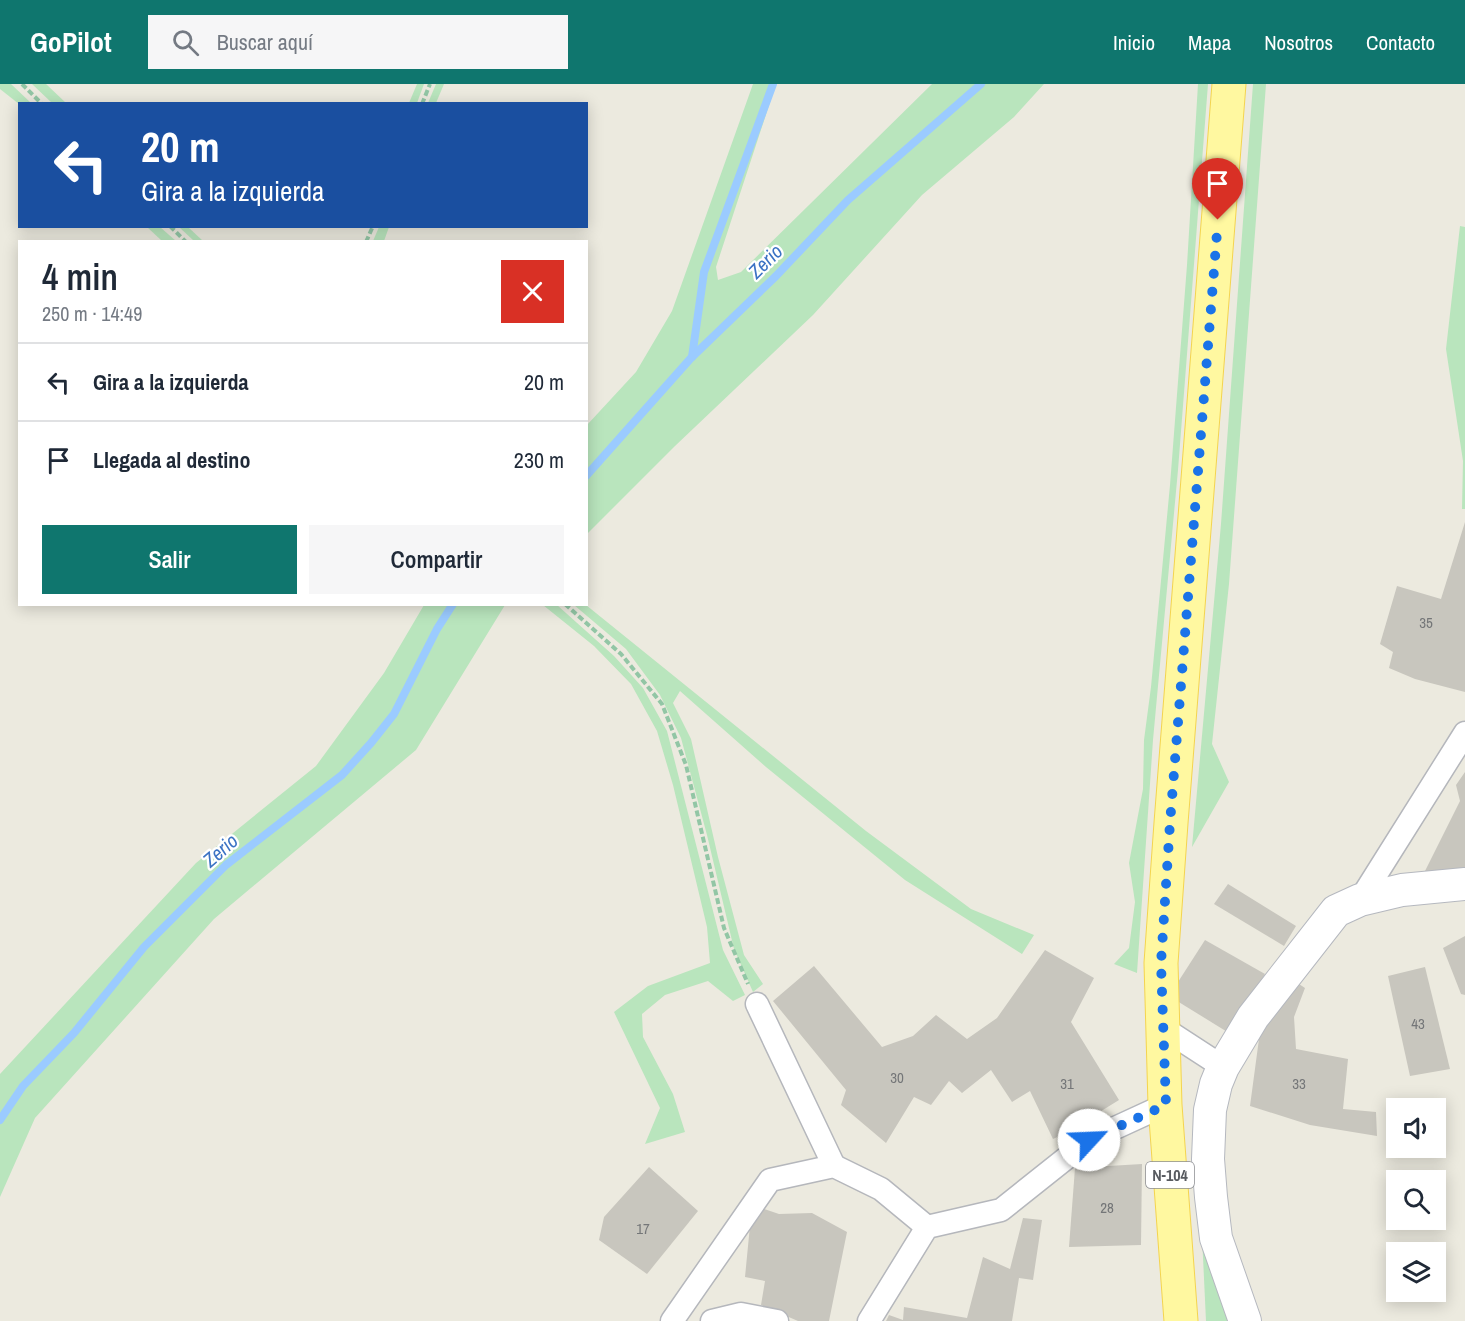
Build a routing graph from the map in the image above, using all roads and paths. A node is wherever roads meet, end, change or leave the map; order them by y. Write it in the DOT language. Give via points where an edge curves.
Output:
graph roads {
  1 [pos="22,84"];
  2 [pos="430,84"];
  3 [pos="1229,84"];
  4 [pos="40,102"];
  5 [pos="423,102"];
  6 [pos="172,228"];
  7 [pos="184,240"];
  8 [pos="567,606"];
  9 [pos="1465,734"];
  10 [pos="1465,884"];
  11 [pos="1360,900"];
  12 [pos="757,1004"];
  13 [pos="1163,1028"];
  14 [pos="1223,1067"];
  15 [pos="1166,1105"];
  16 [pos="834,1166"];
  17 [pos="927,1227"];
  18 [pos="1178,1280"];
  19 [pos="672,1321"];
  20 [pos="712,1321"];
  21 [pos="777,1321"];
  22 [pos="868,1321"];
  23 [pos="1172,1321"];
  24 [pos="1181,1321"];
  25 [pos="1245,1321"];
  1 -- 4 [label="path"];
  2 -- 5 [label="path"];
  3 -- 13 [label="main road, N-104" via="1170,823 1161,963"];
  6 -- 7 [label="path"];
  8 -- 12 [label="path" via="621,654 663,704 686,765 724,928"];
  9 -- 11 [label="street"];
  10 -- 11 [label="street" via="1402,890"];
  11 -- 14 [label="street" via="1336,911 1316,935 1253,1017"];
  12 -- 16 [label="street"];
  13 -- 14 [label="street"];
  13 -- 15 [label="main road, N-104"];
  14 -- 25 [label="street" via="1210,1110 1211,1197 1216,1238"];
  15 -- 17 [label="street" via="1089,1140 1001,1210"];
  15 -- 18 [label="main road, N-104"];
  16 -- 17 [label="street" via="881,1189"];
  16 -- 19 [label="street" via="770,1180"];
  17 -- 22 [label="street"];
  18 -- 23 [label="street"];
  18 -- 24 [label="main road, N-104"];
  20 -- 21 [label="street" via="741,1314"];
}
